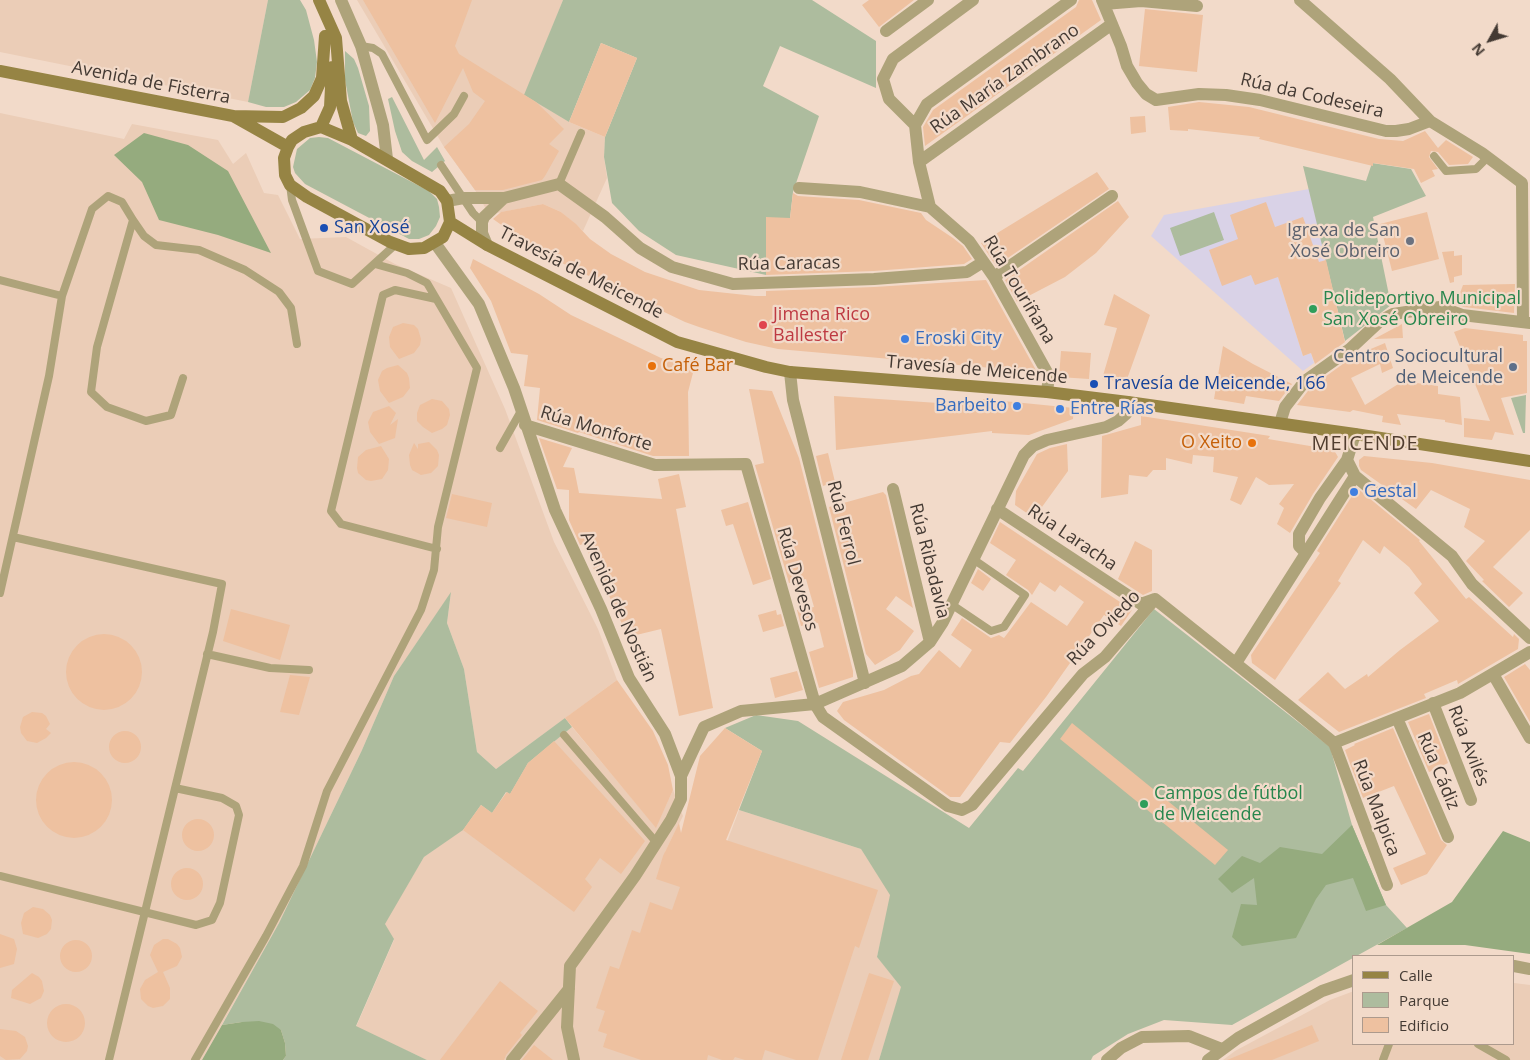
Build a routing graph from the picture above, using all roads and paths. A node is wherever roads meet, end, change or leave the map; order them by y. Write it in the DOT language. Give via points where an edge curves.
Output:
graph roads {
  1 [pos="319,0"];
  2 [pos="341,0"];
  3 [pos="928,0"];
  4 [pos="973,0"];
  5 [pos="1071,0"];
  6 [pos="1141,0"];
  7 [pos="1300,0"];
  8 [pos="1103,2"];
  9 [pos="1197,6"];
  10 [pos="1112,24"];
  11 [pos="886,31"];
  12 [pos="325,36"];
  13 [pos="361,46"];
  14 [pos="0,71"];
  15 [pos="464,96"];
  16 [pos="233,116"];
  17 [pos="1430,121"];
  18 [pos="915,125"];
  19 [pos="321,127"];
  20 [pos="581,133"];
  21 [pos="352,140"];
  22 [pos="288,147"];
  23 [pos="1434,156"];
  24 [pos="1488,157"];
  25 [pos="387,159"];
  26 [pos="918,162"];
  27 [pos="441,165"];
  28 [pos="559,184"];
  29 [pos="290,185"];
  30 [pos="799,188"];
  31 [pos="1112,196"];
  32 [pos="464,198"];
  33 [pos="504,198"];
  34 [pos="447,201"];
  35 [pos="930,207"];
  36 [pos="132,220"];
  37 [pos="450,222"];
  38 [pos="482,222"];
  39 [pos="435,243"];
  40 [pos="396,244"];
  41 [pos="487,245"];
  42 [pos="983,262"];
  43 [pos="375,264"];
  44 [pos="994,277"];
  45 [pos="0,280"];
  46 [pos="62,296"];
  47 [pos="436,299"];
  48 [pos="1527,322"];
  49 [pos="297,344"];
  50 [pos="790,372"];
  51 [pos="183,378"];
  52 [pos="1046,392"];
  53 [pos="1128,402"];
  54 [pos="521,410"];
  55 [pos="1280,423"];
  56 [pos="526,425"];
  57 [pos="1355,434"];
  58 [pos="500,448"];
  59 [pos="1347,460"];
  60 [pos="1530,461"];
  61 [pos="746,464"];
  62 [pos="1355,476"];
  63 [pos="893,489"];
  64 [pos="997,508"];
  65 [pos="13,537"];
  66 [pos="437,549"];
  67 [pos="0,552"];
  68 [pos="1306,553"];
  69 [pos="9,554"];
  70 [pos="973,559"];
  71 [pos="0,593"];
  72 [pos="1155,599"];
  73 [pos="951,604"];
  74 [pos="1530,638"];
  75 [pos="930,642"];
  76 [pos="1530,652"];
  77 [pos="207,654"];
  78 [pos="1236,663"];
  79 [pos="309,670"];
  80 [pos="1492,674"];
  81 [pos="865,683"];
  82 [pos="1433,703"];
  83 [pos="815,704"];
  84 [pos="1397,718"];
  85 [pos="564,735"];
  86 [pos="1530,738"];
  87 [pos="1334,743"];
  88 [pos="681,776"];
  89 [pos="175,788"];
  90 [pos="1471,800"];
  91 [pos="1448,837"];
  92 [pos="656,842"];
  93 [pos="0,876"];
  94 [pos="1387,885"];
  95 [pos="145,912"];
  96 [pos="1515,966"];
  97 [pos="1530,969"];
  98 [pos="1352,981"];
  99 [pos="569,989"];
  100 [pos="1389,1045"];
  101 [pos="1480,1045"];
  102 [pos="1222,1050"];
  103 [pos="109,1060"];
  104 [pos="195,1060"];
  105 [pos="512,1060"];
  106 [pos="574,1060"];
  107 [pos="1107,1060"];
  108 [pos="1208,1060"];
  109 [pos="1383,1060"];
  110 [pos="1506,1060"];
  1 -- 12 [label="main road"];
  1 -- 21 [label="main road" via="336,38 341,102"];
  2 -- 13 [label="street"];
  3 -- 11 [label="street"];
  4 -- 18 [label="street" via="893,59 883,79 889,99"];
  5 -- 18 [label="street" via="927,104"];
  6 -- 8 [label="street"];
  6 -- 9 [label="street"];
  7 -- 17 [label="street" via="1390,80"];
  8 -- 10 [label="street"];
  10 -- 17 [label="street, Rúa da Codeseira" via="1127,66 1146,94 1156,100 1199,94 1226,95 1260,100 1386,131 1408,129"];
  10 -- 26 [label="street, Rúa María Zambrano"];
  12 -- 16 [label="main road" via="322,78 314,96 301,108 283,117"];
  12 -- 19 [label="main road" via="332,63 332,83 330,107"];
  13 -- 15 [label="lane" via="382,54 427,140 454,114"];
  13 -- 25 [label="street" via="384,124"];
  14 -- 16 [label="main road, Avenida de Fisterra"];
  16 -- 22 [label="main road, Avenida de Fisterra"];
  17 -- 24 [label="street"];
  18 -- 26 [label="street"];
  19 -- 21 [label="main road"];
  19 -- 22 [label="main road" via="304,132"];
  20 -- 28 [label="lane"];
  21 -- 25 [label="main road"];
  22 -- 29 [label="main road" via="284,158 285,175"];
  23 -- 24 [label="lane" via="1446,171 1476,169"];
  24 -- 48 [label="street" via="1522,183"];
  25 -- 34 [label="main road" via="430,183"];
  26 -- 35 [label="street"];
  27 -- 32 [label="lane"];
  28 -- 33 [label="street"];
  28 -- 42 [label="street, Rúa Caracas" via="605,217 640,248 672,267 733,284 874,280 966,272"];
  29 -- 40 [label="main road"];
  29 -- 43 [label="lane" via="292,200 318,271 352,284"];
  30 -- 35 [label="street" via="860,192"];
  31 -- 44 [label="street"];
  32 -- 33 [label="street"];
  32 -- 34 [label="street"];
  32 -- 38 [label="lane"];
  33 -- 38 [label="street"];
  34 -- 37 [label="main road"];
  35 -- 42 [label="street, Rúa Touriñana" via="969,241"];
  36 -- 46 [label="lane" via="122,202 108,196 92,209"];
  36 -- 49 [label="lane" via="156,245 199,250 245,270 279,292 291,308"];
  36 -- 51 [label="lane" via="97,347 91,392 106,407 146,421 171,415"];
  37 -- 39 [label="main road" via="443,237"];
  37 -- 41 [label="main road, Travesía de Meicende"];
  38 -- 41 [label="street"];
  39 -- 40 [label="main road" via="409,249"];
  39 -- 54 [label="street, Avenida de Nostián" via="479,304"];
  40 -- 43 [label="lane"];
  41 -- 50 [label="main road, Travesía de Meicende" via="676,342"];
  42 -- 44 [label="street, Rúa Touriñana"];
  43 -- 47 [label="lane" via="407,273 427,283"];
  44 -- 52 [label="street, Rúa Touriñana" via="1049,376"];
  45 -- 46 [label="lane"];
  46 -- 65 [label="lane" via="49,376"];
  47 -- 66 [label="lane" via="477,368 438,527"];
  47 -- 66 [label="lane" via="395,290 383,295 330,511 341,524"];
  48 -- 55 [label="street" via="1462,315 1440,307 1393,314 1305,381 1284,407"];
  50 -- 52 [label="main road, Travesía de Meicende"];
  50 -- 81 [label="street, Rúa Ferrol" via="793,400"];
  52 -- 53 [label="main road, Travesía de Meicende"];
  53 -- 55 [label="main road, Travesía de Meicende"];
  53 -- 64 [label="street" via="1126,414 1106,427 1033,446 1024,455"];
  54 -- 56 [label="street, Avenida de Nostián"];
  54 -- 58 [label="lane"];
  55 -- 57 [label="main road, Travesía de Meicende"];
  56 -- 61 [label="street, Rúa Monforte" via="655,465"];
  56 -- 88 [label="street, Avenida de Nostián" via="556,510 629,678 665,734"];
  57 -- 59 [label="street"];
  57 -- 60 [label="main road, Travesía de Meicende"];
  59 -- 62 [label="street"];
  59 -- 68 [label="street" via="1299,534 1299,546"];
  61 -- 83 [label="street, Rúa Devesos"];
  62 -- 68 [label="street"];
  62 -- 74 [label="street" via="1452,556 1472,584"];
  63 -- 75 [label="street, Rúa Ribadavia"];
  64 -- 70 [label="street"];
  64 -- 72 [label="street, Rúa Laracha" via="1141,604"];
  65 -- 69 [label="lane"];
  65 -- 77 [label="lane" via="222,584"];
  66 -- 104 [label="lane" via="421,610 328,791 302,866"];
  67 -- 69 [label="lane"];
  68 -- 78 [label="street"];
  69 -- 71 [label="lane"];
  70 -- 73 [label="street"];
  70 -- 73 [label="lane" via="1025,595 1004,627 991,631"];
  72 -- 78 [label="street, Rúa Oviedo"];
  72 -- 83 [label="street, Rúa Oviedo" via="1105,657 1083,674 972,805 962,810 948,806 846,734 823,717"];
  73 -- 75 [label="street"];
  75 -- 81 [label="street" via="902,666"];
  76 -- 80 [label="street"];
  77 -- 79 [label="lane" via="270,668"];
  77 -- 89 [label="lane"];
  78 -- 87 [label="street, Rúa Oviedo"];
  80 -- 82 [label="street"];
  80 -- 86 [label="street"];
  81 -- 83 [label="street"];
  82 -- 84 [label="street"];
  82 -- 90 [label="street, Rúa Avilés"];
  83 -- 88 [label="street" via="741,711 704,727"];
  84 -- 87 [label="street"];
  84 -- 91 [label="street, Rúa Cádiz"];
  85 -- 92 [label="lane"];
  87 -- 94 [label="street, Rúa Malpica"];
  88 -- 92 [label="street, Avenida de Nostián" via="681,799"];
  89 -- 95 [label="lane"];
  89 -- 95 [label="lane" via="222,798 236,806 239,815 220,903 212,920 196,925"];
  92 -- 99 [label="street, Avenida de Nostián" via="570,966"];
  93 -- 95 [label="lane"];
  95 -- 103 [label="lane"];
  96 -- 97 [label="street"];
  98 -- 102 [label="street" via="1322,991"];
  99 -- 105 [label="street"];
  99 -- 106 [label="street, Avenida de Nostián" via="567,1027"];
  100 -- 109 [label="lane"];
  101 -- 110 [label="lane"];
  102 -- 107 [label="street" via="1189,1036 1142,1037"];
  102 -- 108 [label="street"];
}
